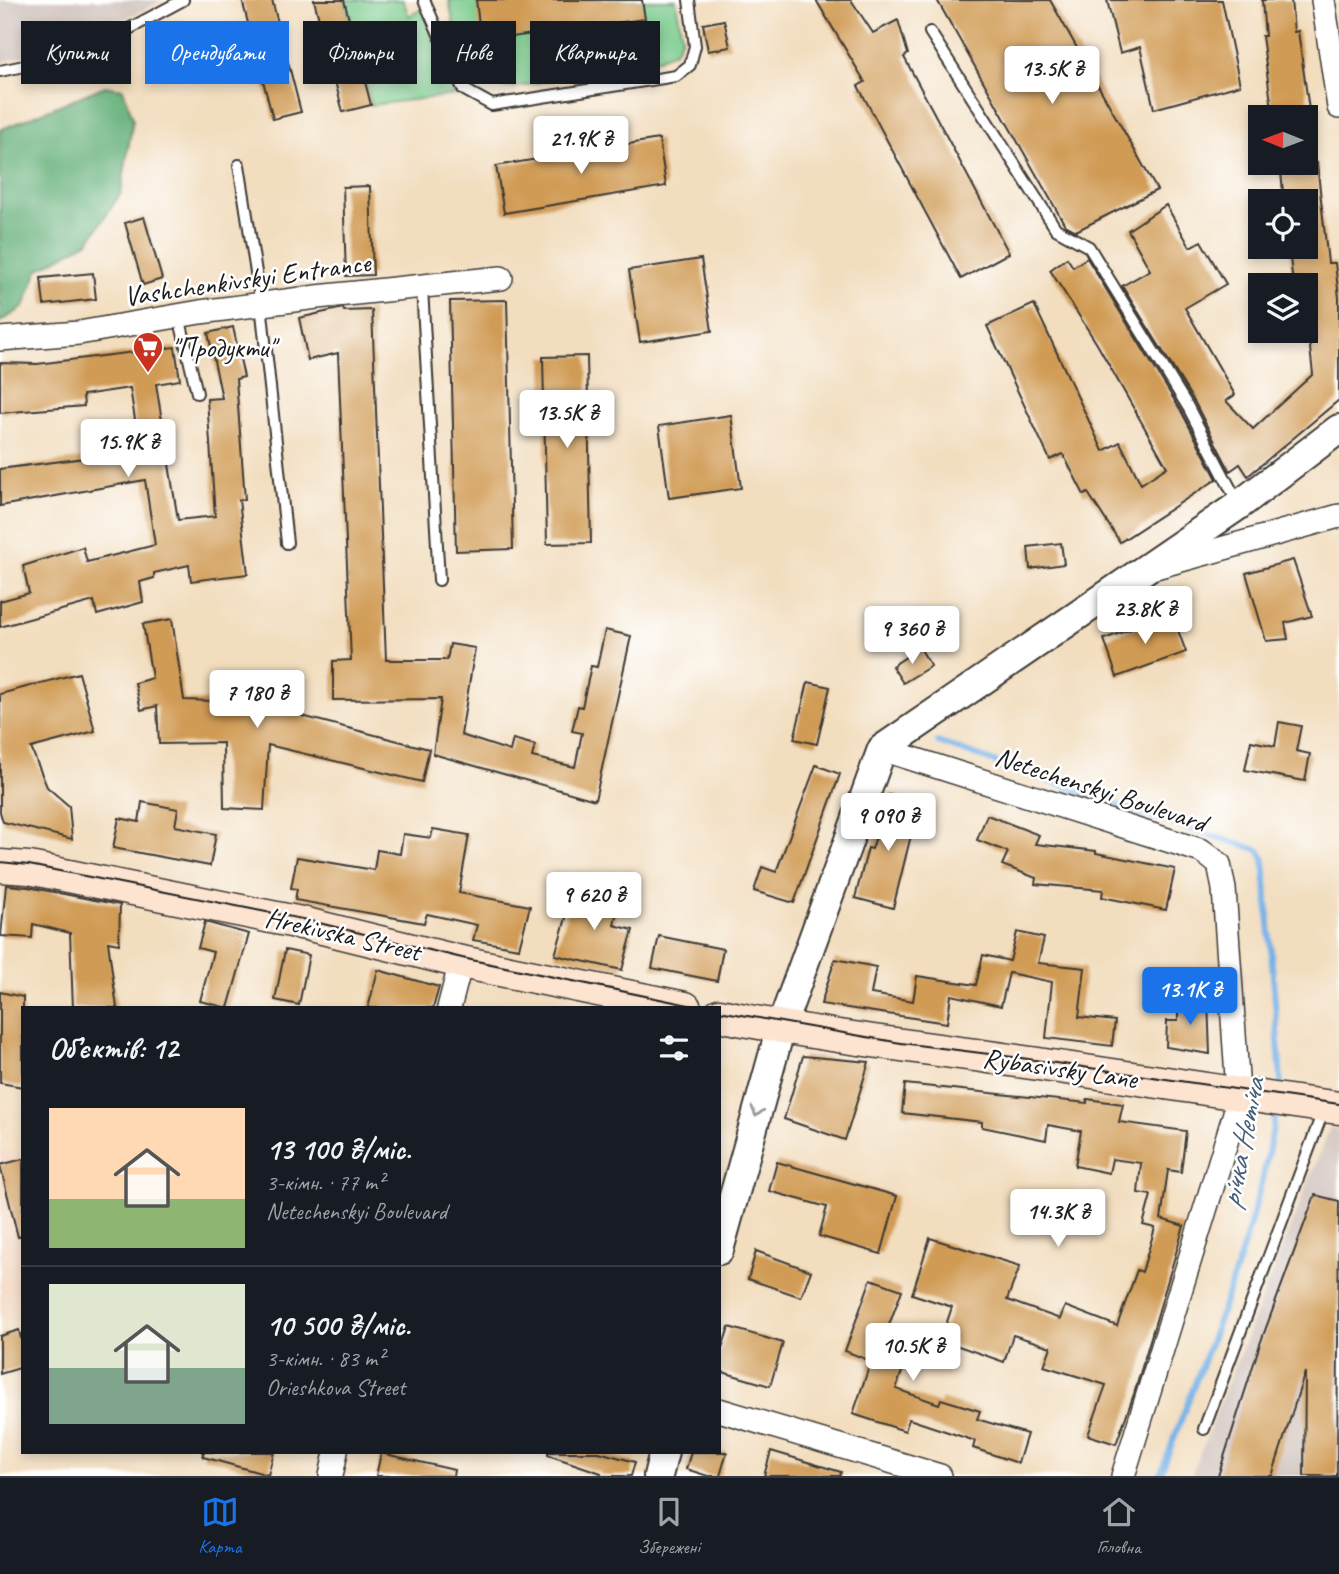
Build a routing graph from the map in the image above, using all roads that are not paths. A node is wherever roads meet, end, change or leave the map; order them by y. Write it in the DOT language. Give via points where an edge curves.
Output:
graph roads {
  1 [pos="183,0"];
  2 [pos="424,0"];
  3 [pos="689,0"];
  4 [pos="1323,0"];
  5 [pos="930,32"];
  6 [pos="0,71"];
  7 [pos="1339,107"];
  8 [pos="239,166"];
  9 [pos="501,278"];
  10 [pos="422,288"];
  11 [pos="261,304"];
  12 [pos="180,316"];
  13 [pos="0,340"];
  14 [pos="197,393"];
  15 [pos="1339,429"];
  16 [pos="1239,505"];
  17 [pos="1339,516"];
  18 [pos="287,543"];
  19 [pos="1142,571"];
  20 [pos="439,580"];
  21 [pos="882,749"];
  22 [pos="0,866"];
  23 [pos="461,962"];
  24 [pos="450,1006"];
  25 [pos="675,1006"];
  26 [pos="721,1016"];
  27 [pos="778,1037"];
  28 [pos="1236,1095"];
  29 [pos="1332,1107"];
  30 [pos="721,1243"];
  31 [pos="721,1411"];
  32 [pos="1204,1429"];
  33 [pos="336,1454"];
  34 [pos="664,1454"];
  35 [pos="331,1476"];
  36 [pos="658,1476"];
  37 [pos="940,1476"];
  38 [pos="1123,1476"];
  1 -- 6 [label="lane" via="82,54"];
  2 -- 3 [label="lane" via="463,89 492,105 676,76 690,65 695,46"];
  4 -- 7 [label="street"];
  5 -- 16 [label="lane" via="1056,229 1089,247 1188,407"];
  8 -- 11 [label="lane"];
  9 -- 10 [label="street, Vashchenkivskyi Entrance"];
  10 -- 11 [label="street, Vashchenkivskyi Entrance"];
  10 -- 20 [label="lane"];
  11 -- 12 [label="street, Vashchenkivskyi Entrance"];
  11 -- 18 [label="lane"];
  12 -- 13 [label="street, Vashchenkivskyi Entrance" via="79,333"];
  12 -- 14 [label="lane"];
  15 -- 16 [label="street"];
  16 -- 19 [label="street"];
  17 -- 19 [label="street"];
  19 -- 21 [label="street"];
  21 -- 27 [label="street"];
  21 -- 28 [label="street, Netechenskyi Boulevard" via="1202,851 1219,864"];
  22 -- 23 [label="main road, Hrekivska Street" via="306,924"];
  23 -- 24 [label="street"];
  23 -- 25 [label="main road, Hrekivska Street"];
  26 -- 27 [label="main road"];
  27 -- 28 [label="main road, Rybasivsky Lane"];
  27 -- 30 [label="street, one-way"];
  28 -- 29 [label="main road, Rybasivsky Lane"];
  28 -- 38 [label="street, Netechenskyi Boulevard" via="1235,1113"];
  29 -- 32 [label="lane"];
  31 -- 37 [label="street"];
  33 -- 35 [label="street"];
  34 -- 36 [label="street"];
}
